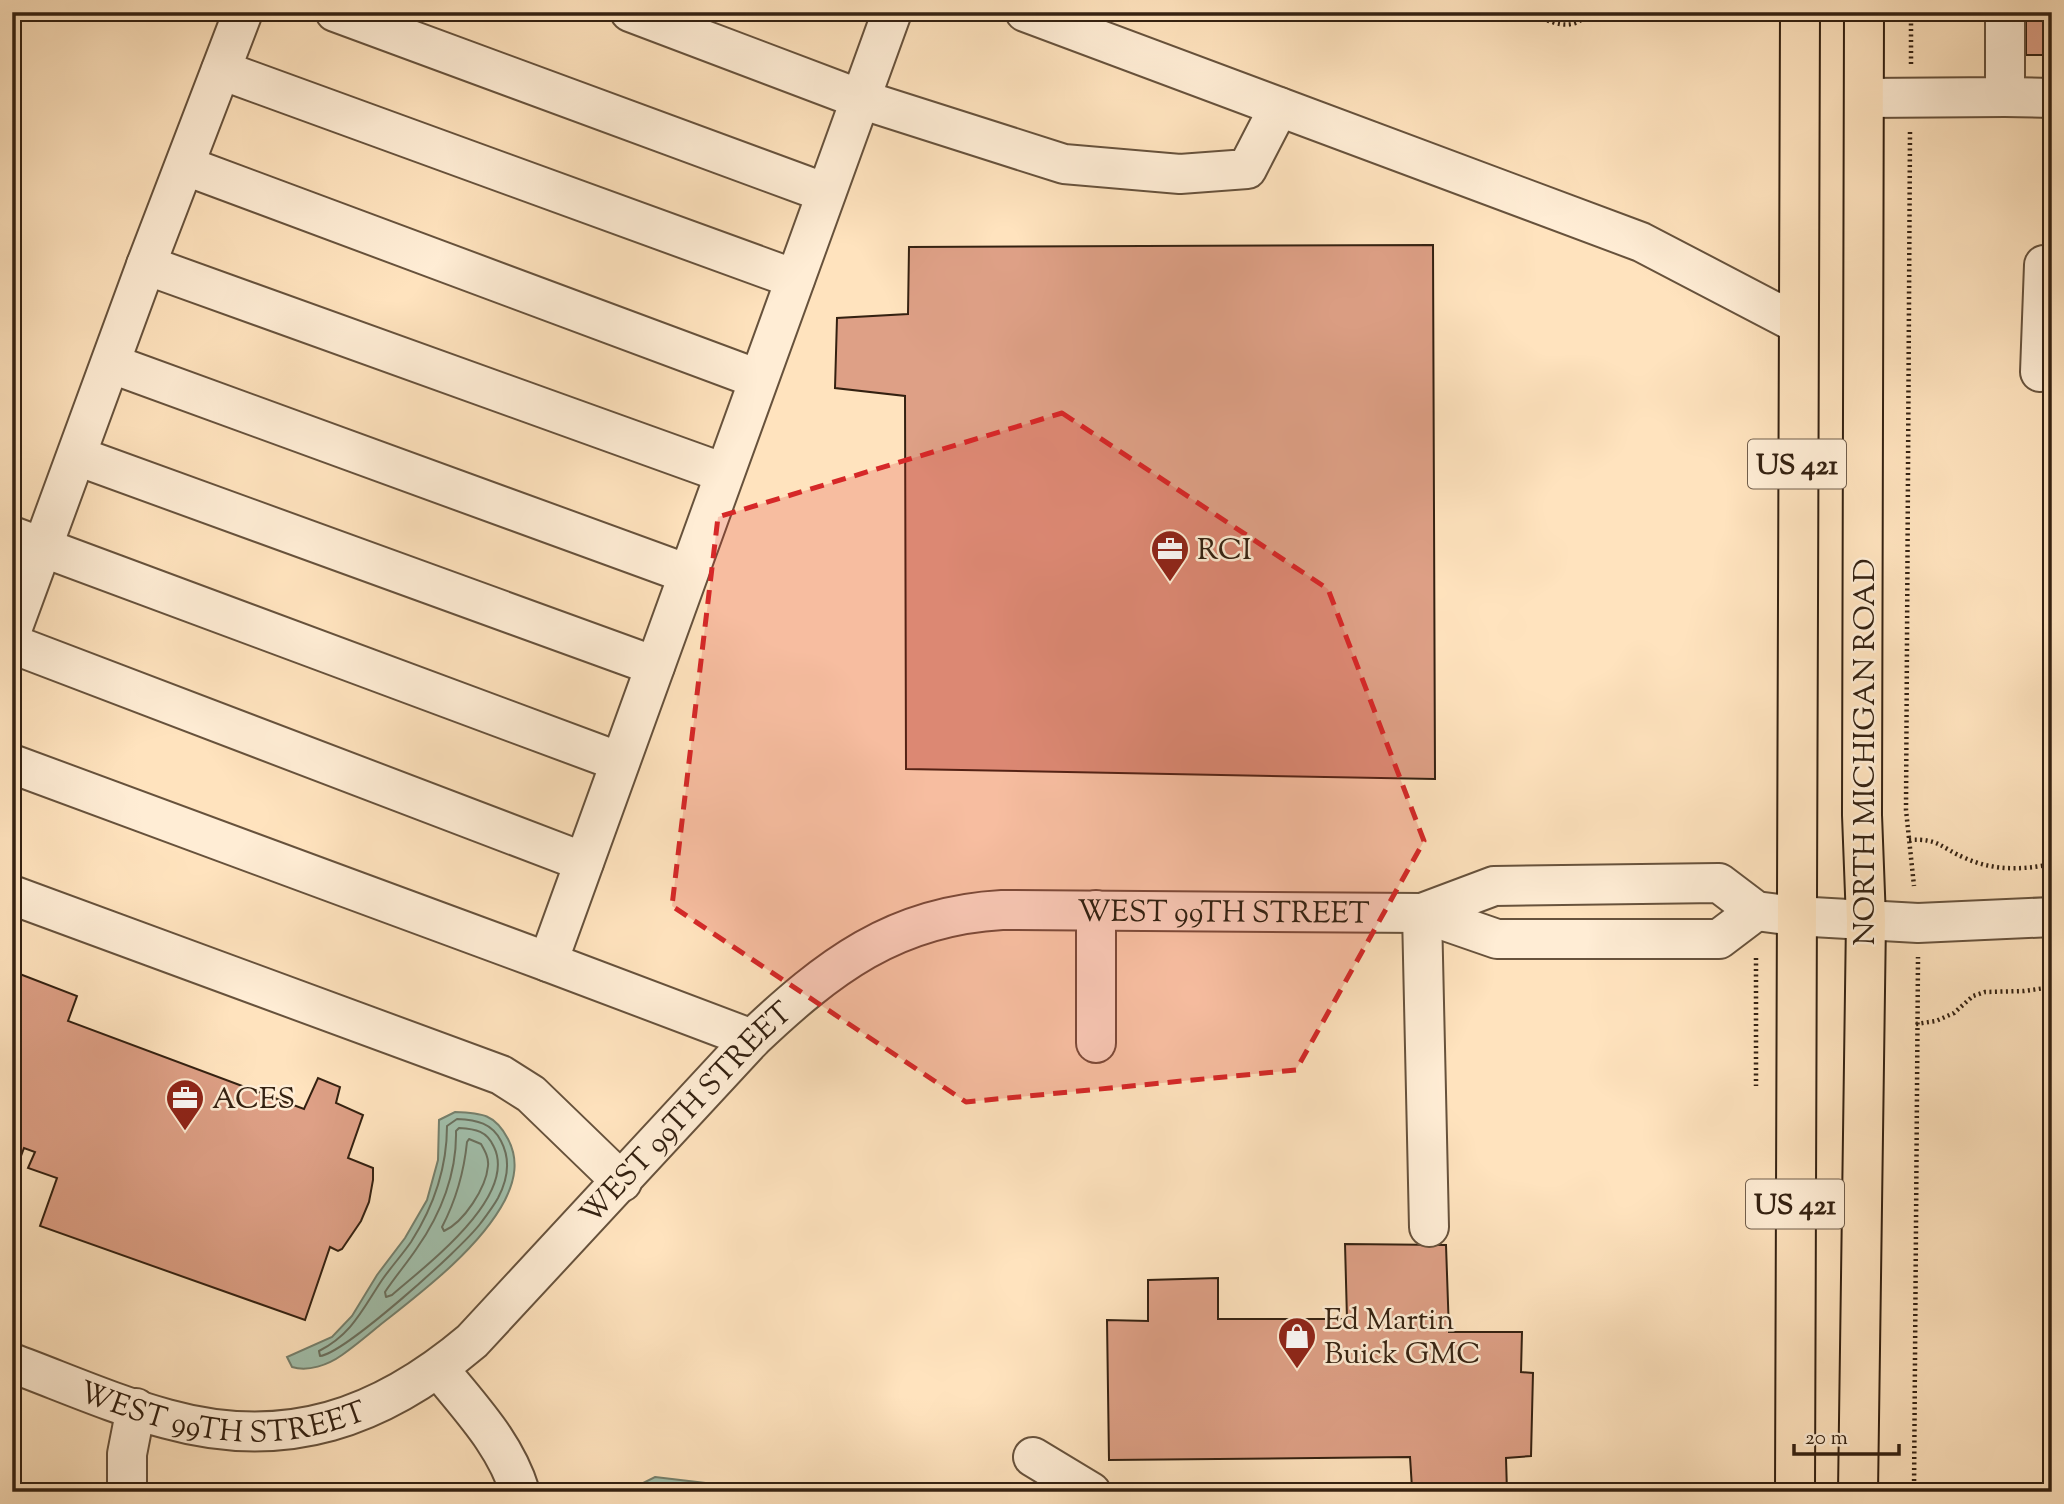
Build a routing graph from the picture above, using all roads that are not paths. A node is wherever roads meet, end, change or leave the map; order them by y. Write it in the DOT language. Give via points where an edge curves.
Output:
graph roads {
  1 [pos="243,12"];
  2 [pos="335,12"];
  3 [pos="630,12"];
  4 [pos="892,12"];
  5 [pos="1025,12"];
  6 [pos="1800,12"];
  7 [pos="1864,12"];
  8 [pos="2005,12"];
  9 [pos="221,70"];
  10 [pos="2005,97"];
  11 [pos="1864,98"];
  12 [pos="2052,98"];
  13 [pos="860,99"];
  14 [pos="1279,107"];
  15 [pos="186,166"];
  16 [pos="826,193"];
  17 [pos="146,265"];
  18 [pos="2044,265"];
  19 [pos="795,279"];
  20 [pos="1798,324"];
  21 [pos="112,364"];
  22 [pos="2040,372"];
  23 [pos="758,379"];
  24 [pos="77,456"];
  25 [pos="724,473"];
  26 [pos="28,542"];
  27 [pos="688,574"];
  28 [pos="12,630"];
  29 [pos="12,644"];
  30 [pos="655,666"];
  31 [pos="620,762"];
  32 [pos="12,764"];
  33 [pos="584,862"];
  34 [pos="12,895"];
  35 [pos="1096,910"];
  36 [pos="1756,911"];
  37 [pos="1422,913"];
  38 [pos="1795,916"];
  39 [pos="2052,918"];
  40 [pos="1866,920"];
  41 [pos="548,962"];
  42 [pos="752,1039"];
  43 [pos="1096,1043"];
  44 [pos="622,1182"];
  45 [pos="1429,1227"];
  46 [pos="12,1363"];
  47 [pos="439,1369"];
  48 [pos="136,1408"];
  49 [pos="1033,1457"];
  50 [pos="127,1492"];
  51 [pos="520,1492"];
  52 [pos="1091,1492"];
  53 [pos="1795,1492"];
  54 [pos="1858,1492"];
  1 -- 9 [label="street"];
  2 -- 16 [label="street"];
  3 -- 13 [label="street"];
  4 -- 13 [label="street"];
  5 -- 14 [label="street"];
  6 -- 20 [label="main road, US 421"];
  7 -- 11 [label="main road, NORTH MICHIGAN ROAD / US 421"];
  8 -- 10 [label="street"];
  9 -- 15 [label="street"];
  9 -- 19 [label="street"];
  10 -- 11 [label="street"];
  10 -- 12 [label="street"];
  11 -- 40 [label="main road, NORTH MICHIGAN ROAD / US 421" via="1861,815"];
  13 -- 14 [label="street" via="1064,164 1180,174 1247,169"];
  13 -- 16 [label="street"];
  14 -- 20 [label="street" via="1641,242"];
  15 -- 17 [label="street"];
  15 -- 23 [label="street"];
  16 -- 19 [label="street"];
  17 -- 21 [label="street"];
  17 -- 25 [label="street"];
  18 -- 22 [label="street"];
  19 -- 23 [label="street"];
  20 -- 38 [label="main road, US 421"];
  21 -- 24 [label="street"];
  21 -- 27 [label="street"];
  23 -- 25 [label="street"];
  24 -- 26 [label="street"];
  24 -- 30 [label="street"];
  25 -- 27 [label="street"];
  26 -- 28 [label="street"];
  26 -- 31 [label="street"];
  27 -- 30 [label="street"];
  29 -- 33 [label="street"];
  30 -- 31 [label="street"];
  31 -- 33 [label="street"];
  32 -- 41 [label="street"];
  33 -- 41 [label="street"];
  34 -- 44 [label="street" via="501,1075 531,1094"];
  35 -- 37 [label="street, WEST 99TH STREET"];
  35 -- 42 [label="street, WEST 99TH STREET" via="969,912 914,927 864,949 823,976"];
  35 -- 43 [label="street"];
  36 -- 37 [label="street, WEST 99TH STREET" via="1719,939 1497,939"];
  36 -- 37 [label="street, WEST 99TH STREET" via="1718,883 1494,886"];
  36 -- 38 [label="street, WEST 99TH STREET"];
  37 -- 45 [label="street"];
  38 -- 40 [label="street, WEST 99TH STREET"];
  38 -- 53 [label="main road, US 421"];
  39 -- 40 [label="street, WEST 99TH STREET" via="1918,923"];
  40 -- 54 [label="main road, NORTH MICHIGAN ROAD / US 421"];
  41 -- 42 [label="street"];
  42 -- 44 [label="street, WEST 99TH STREET"];
  44 -- 47 [label="street, WEST 99TH STREET" via="472,1341"];
  46 -- 48 [label="street, WEST 99TH STREET"];
  47 -- 48 [label="street, WEST 99TH STREET" via="370,1409 304,1427 232,1430 167,1419"];
  47 -- 51 [label="street" via="507,1456"];
  48 -- 50 [label="street" via="127,1454"];
  49 -- 52 [label="street"];
}
